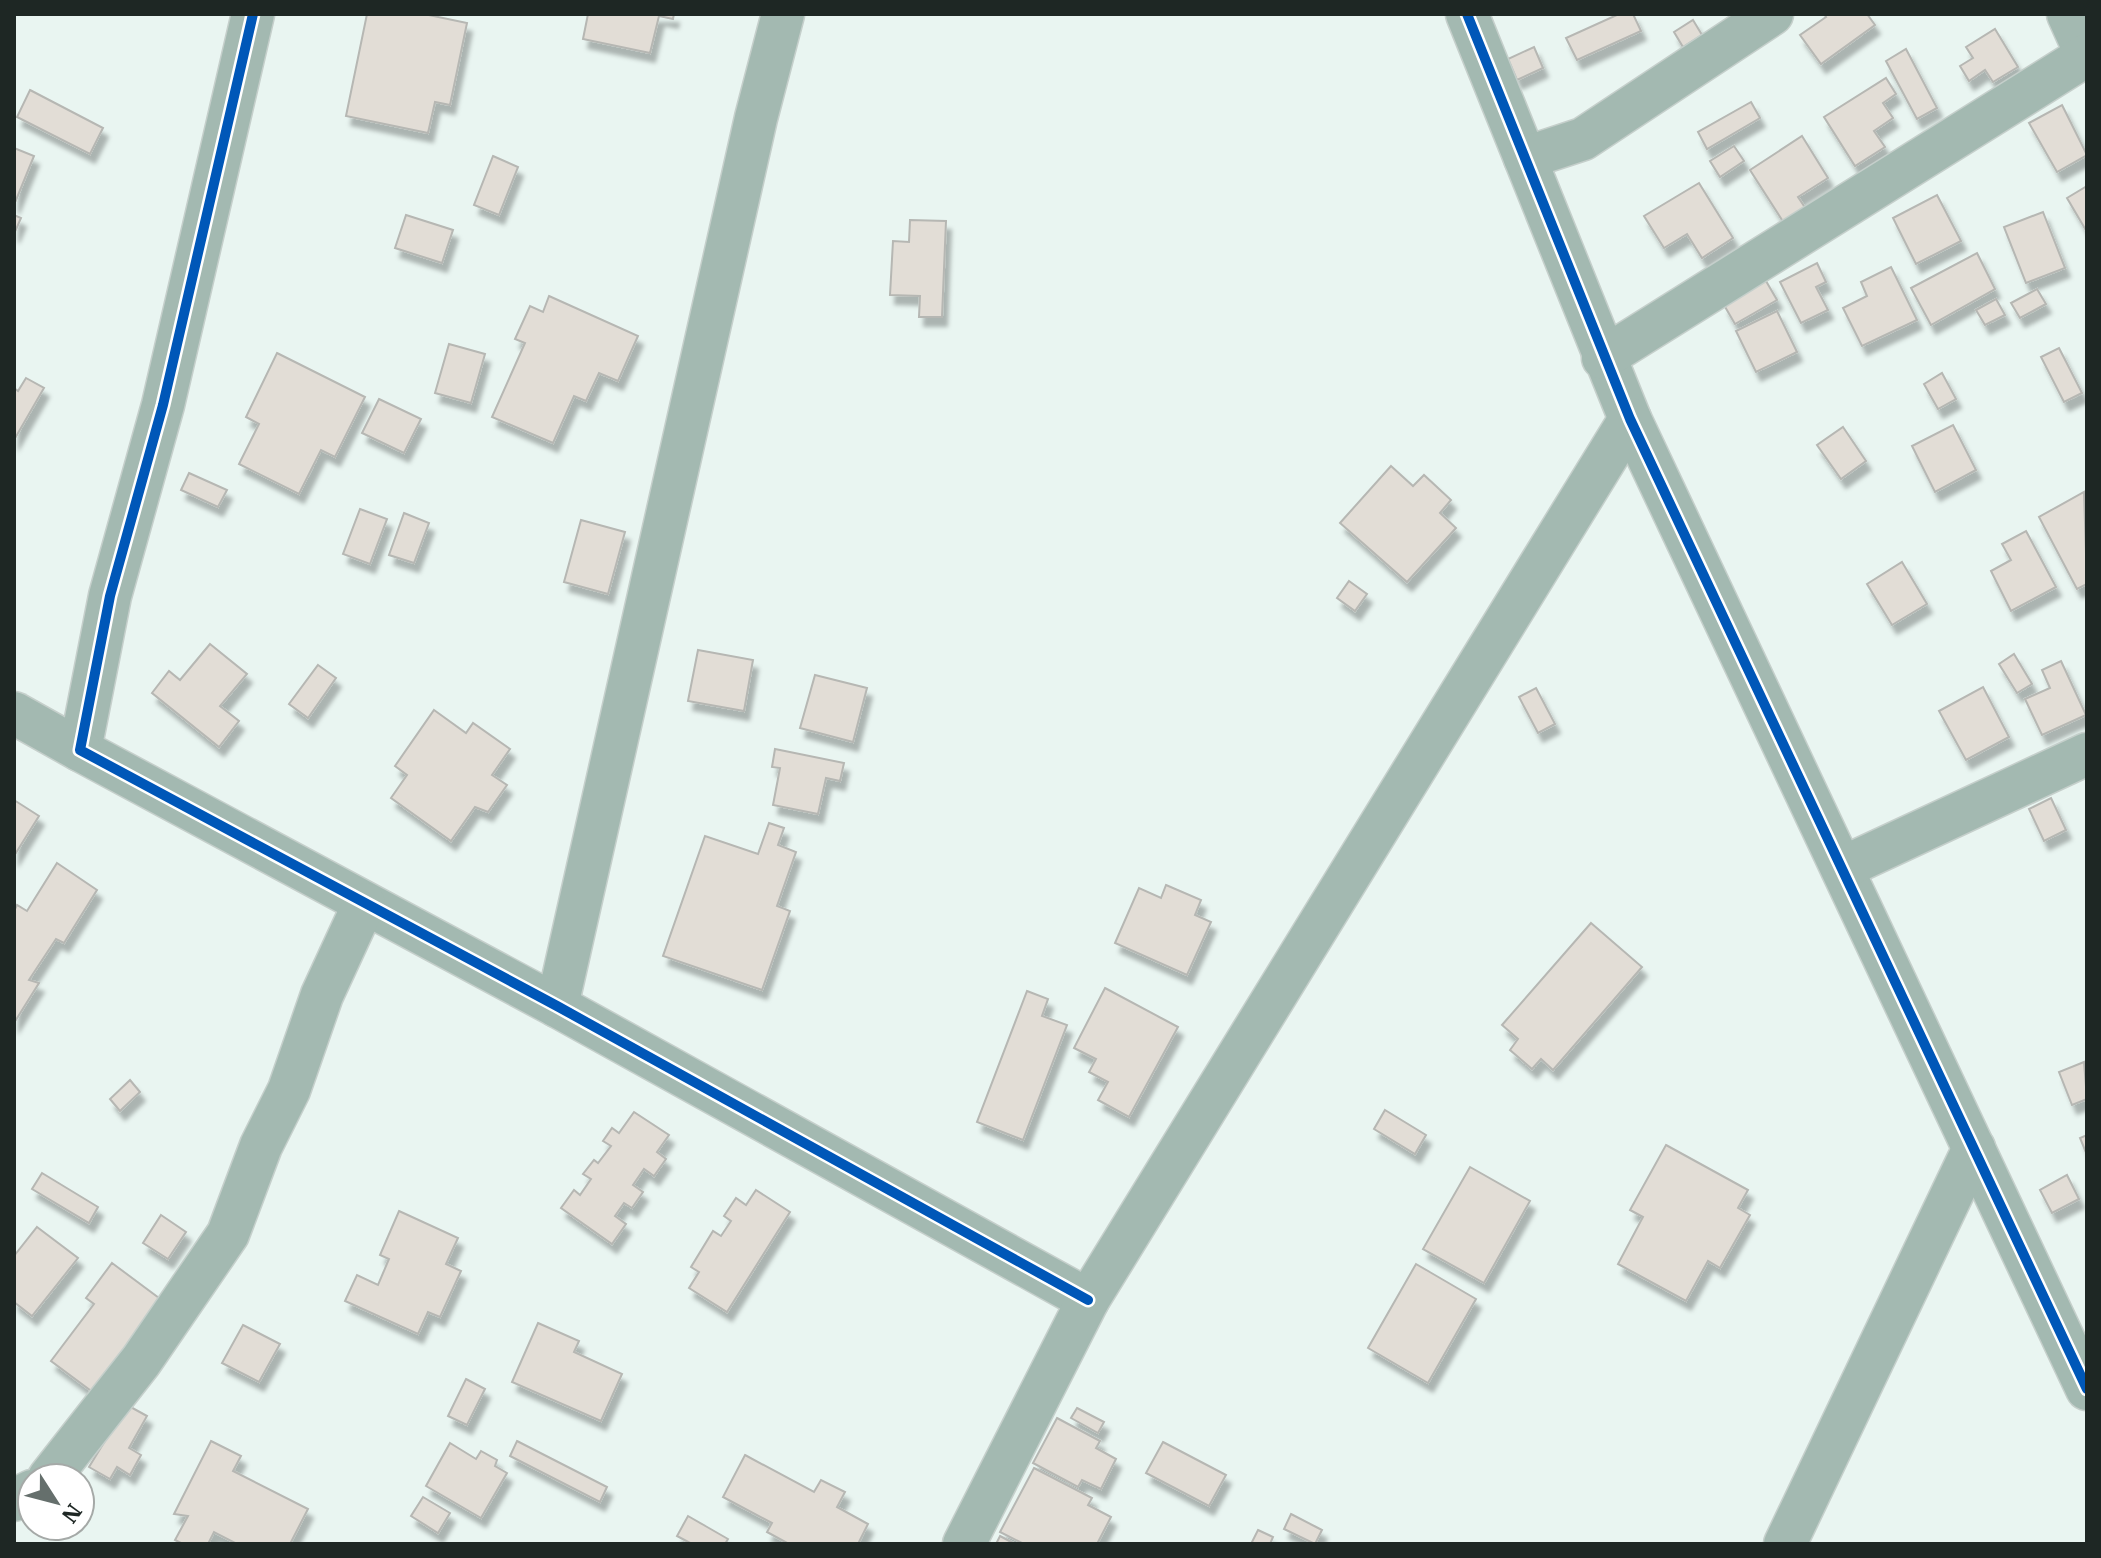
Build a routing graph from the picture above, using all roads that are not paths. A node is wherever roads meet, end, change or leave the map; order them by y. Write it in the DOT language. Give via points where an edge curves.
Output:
graph roads {
  1 [pos="253,14"];
  2 [pos="783,14"];
  3 [pos="1467,14"];
  4 [pos="1772,14"];
  5 [pos="2068,14"];
  6 [pos="2087,56"];
  7 [pos="1525,158"];
  8 [pos="1603,358"];
  9 [pos="1630,419"];
  10 [pos="14,713"];
  11 [pos="80,750"];
  12 [pos="2087,754"];
  13 [pos="1842,868"];
  14 [pos="364,904"];
  15 [pos="557,1006"];
  16 [pos="1974,1148"];
  17 [pos="1088,1300"];
  18 [pos="2087,1389"];
  19 [pos="62,1462"];
  20 [pos="964,1544"];
  21 [pos="1785,1544"];
  1 -- 11 [label="street" via="163,405 110,596"];
  2 -- 15 [label="street"];
  3 -- 7 [label="street"];
  4 -- 7 [label="street" via="1583,139"];
  5 -- 6 [label="street"];
  6 -- 8 [label="street"];
  7 -- 8 [label="street"];
  8 -- 9 [label="street"];
  9 -- 13 [label="street"];
  9 -- 17 [label="street"];
  10 -- 11 [label="street"];
  11 -- 14 [label="street"];
  12 -- 13 [label="street"];
  13 -- 16 [label="street"];
  14 -- 15 [label="street"];
  14 -- 19 [label="street" via="322,995 289,1090 228,1234 141,1361"];
  15 -- 17 [label="street"];
  16 -- 18 [label="street"];
  16 -- 21 [label="street"];
  17 -- 20 [label="street"];
}
